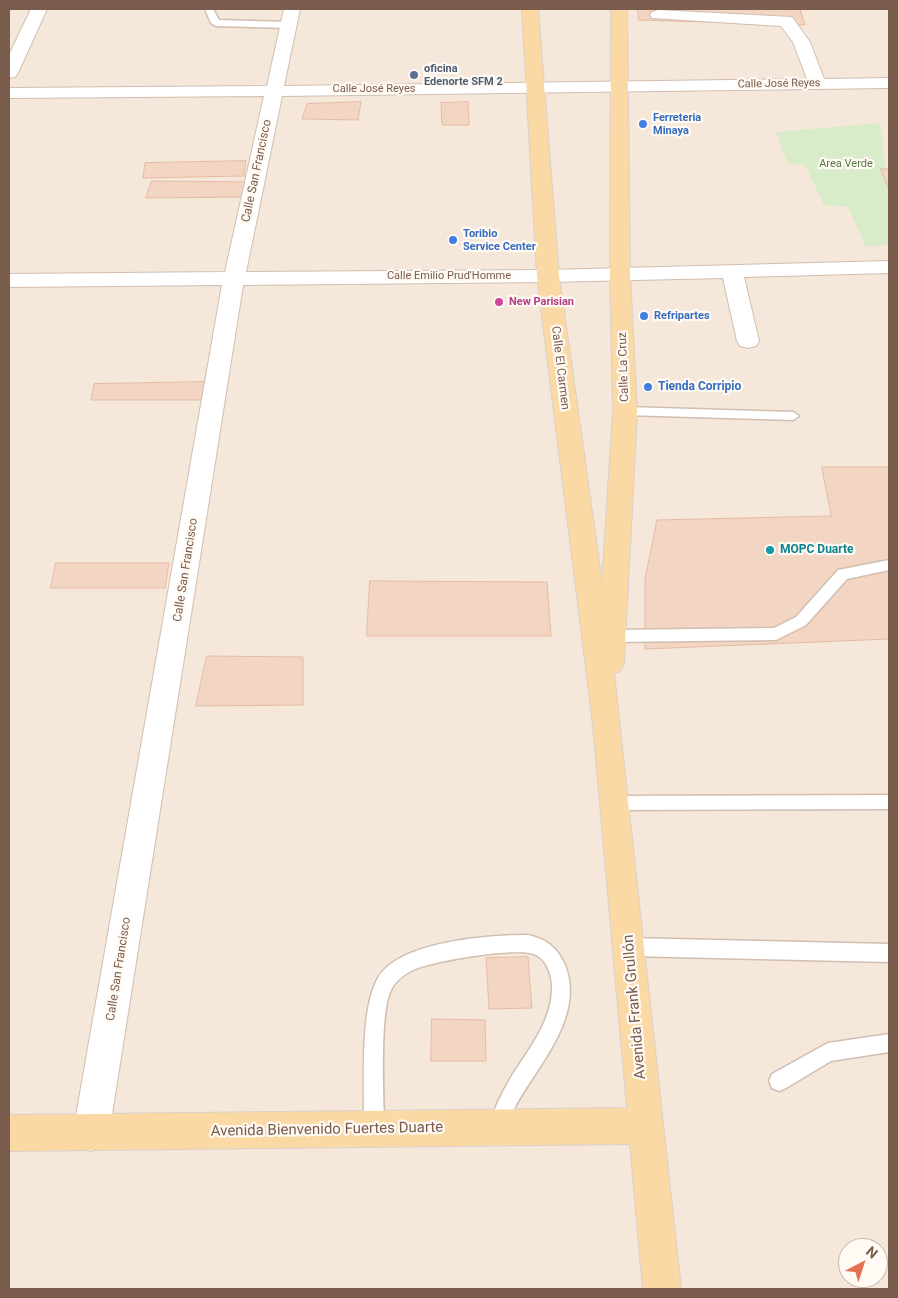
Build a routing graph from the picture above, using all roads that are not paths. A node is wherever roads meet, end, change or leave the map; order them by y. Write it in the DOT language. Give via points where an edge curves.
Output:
graph roads {
  1 [pos="39,9"];
  2 [pos="209,9"];
  3 [pos="530,9"];
  4 [pos="619,9"];
  5 [pos="658,15"];
  6 [pos="290,17"];
  7 [pos="9,73"];
  8 [pos="889,83"];
  9 [pos="817,84"];
  10 [pos="619,87"];
  11 [pos="537,89"];
  12 [pos="274,90"];
  13 [pos="9,93"];
  14 [pos="889,267"];
  15 [pos="732,271"];
  16 [pos="620,274"];
  17 [pos="548,276"];
  18 [pos="234,277"];
  19 [pos="9,280"];
  20 [pos="748,341"];
  21 [pos="625,411"];
  22 [pos="793,416"];
  23 [pos="889,565"];
  24 [pos="612,636"];
  25 [pos="607,725"];
  26 [pos="889,802"];
  27 [pos="614,803"];
  28 [pos="629,947"];
  29 [pos="889,953"];
  30 [pos="889,1043"];
  31 [pos="779,1081"];
  32 [pos="646,1126"];
  33 [pos="498,1127"];
  34 [pos="374,1129"];
  35 [pos="9,1133"];
  36 [pos="91,1133"];
  37 [pos="662,1289"];
  1 -- 7 [label="street"];
  2 -- 6 [label="lane" via="216,23"];
  3 -- 11 [label="main road, Calle El Carmen"];
  4 -- 10 [label="main road, Calle La Cruz"];
  5 -- 9 [label="street" via="786,21 795,28"];
  6 -- 12 [label="street, Calle San Francisco"];
  8 -- 9 [label="street, Calle José Reyes"];
  9 -- 10 [label="street, Calle José Reyes"];
  10 -- 11 [label="street, Calle José Reyes"];
  10 -- 16 [label="main road, Calle La Cruz"];
  11 -- 12 [label="street, Calle José Reyes"];
  11 -- 17 [label="main road, Calle El Carmen"];
  12 -- 13 [label="street, Calle José Reyes"];
  12 -- 18 [label="street, Calle San Francisco"];
  14 -- 15 [label="street, Calle Emilio Prud'Homme"];
  15 -- 16 [label="street, Calle Emilio Prud'Homme"];
  15 -- 20 [label="street"];
  16 -- 17 [label="street, Calle Emilio Prud'Homme"];
  16 -- 21 [label="main road, Calle La Cruz"];
  17 -- 18 [label="street, Calle Emilio Prud'Homme"];
  17 -- 25 [label="main road, Calle El Carmen"];
  18 -- 19 [label="street, Calle Emilio Prud'Homme"];
  18 -- 36 [label="street, Calle San Francisco"];
  21 -- 22 [label="lane"];
  21 -- 24 [label="main road, Calle La Cruz"];
  23 -- 24 [label="lane" via="843,574 801,622 776,634"];
  24 -- 25 [label="main road, Calle La Cruz"];
  25 -- 27 [label="main road, Avenida Frank Grullón"];
  26 -- 27 [label="lane"];
  27 -- 28 [label="main road, Avenida Frank Grullón"];
  28 -- 29 [label="lane"];
  28 -- 32 [label="main road, Avenida Frank Grullón"];
  30 -- 31 [label="lane" via="828,1052"];
  32 -- 33 [label="main road, Avenida Bienvenido Fuertes Duarte"];
  32 -- 37 [label="main road, Avenida Frank Grullón"];
  33 -- 34 [label="main road, Avenida Bienvenido Fuertes Duarte"];
  33 -- 34 [label="lane" via="508,1100 557,1019 560,974 550,956 538,946 516,943 442,954 409,962 393,973 383,986 378,1007"];
  34 -- 36 [label="main road, Avenida Bienvenido Fuertes Duarte"];
  35 -- 36 [label="main road, Avenida Bienvenido Fuertes Duarte"];
}
